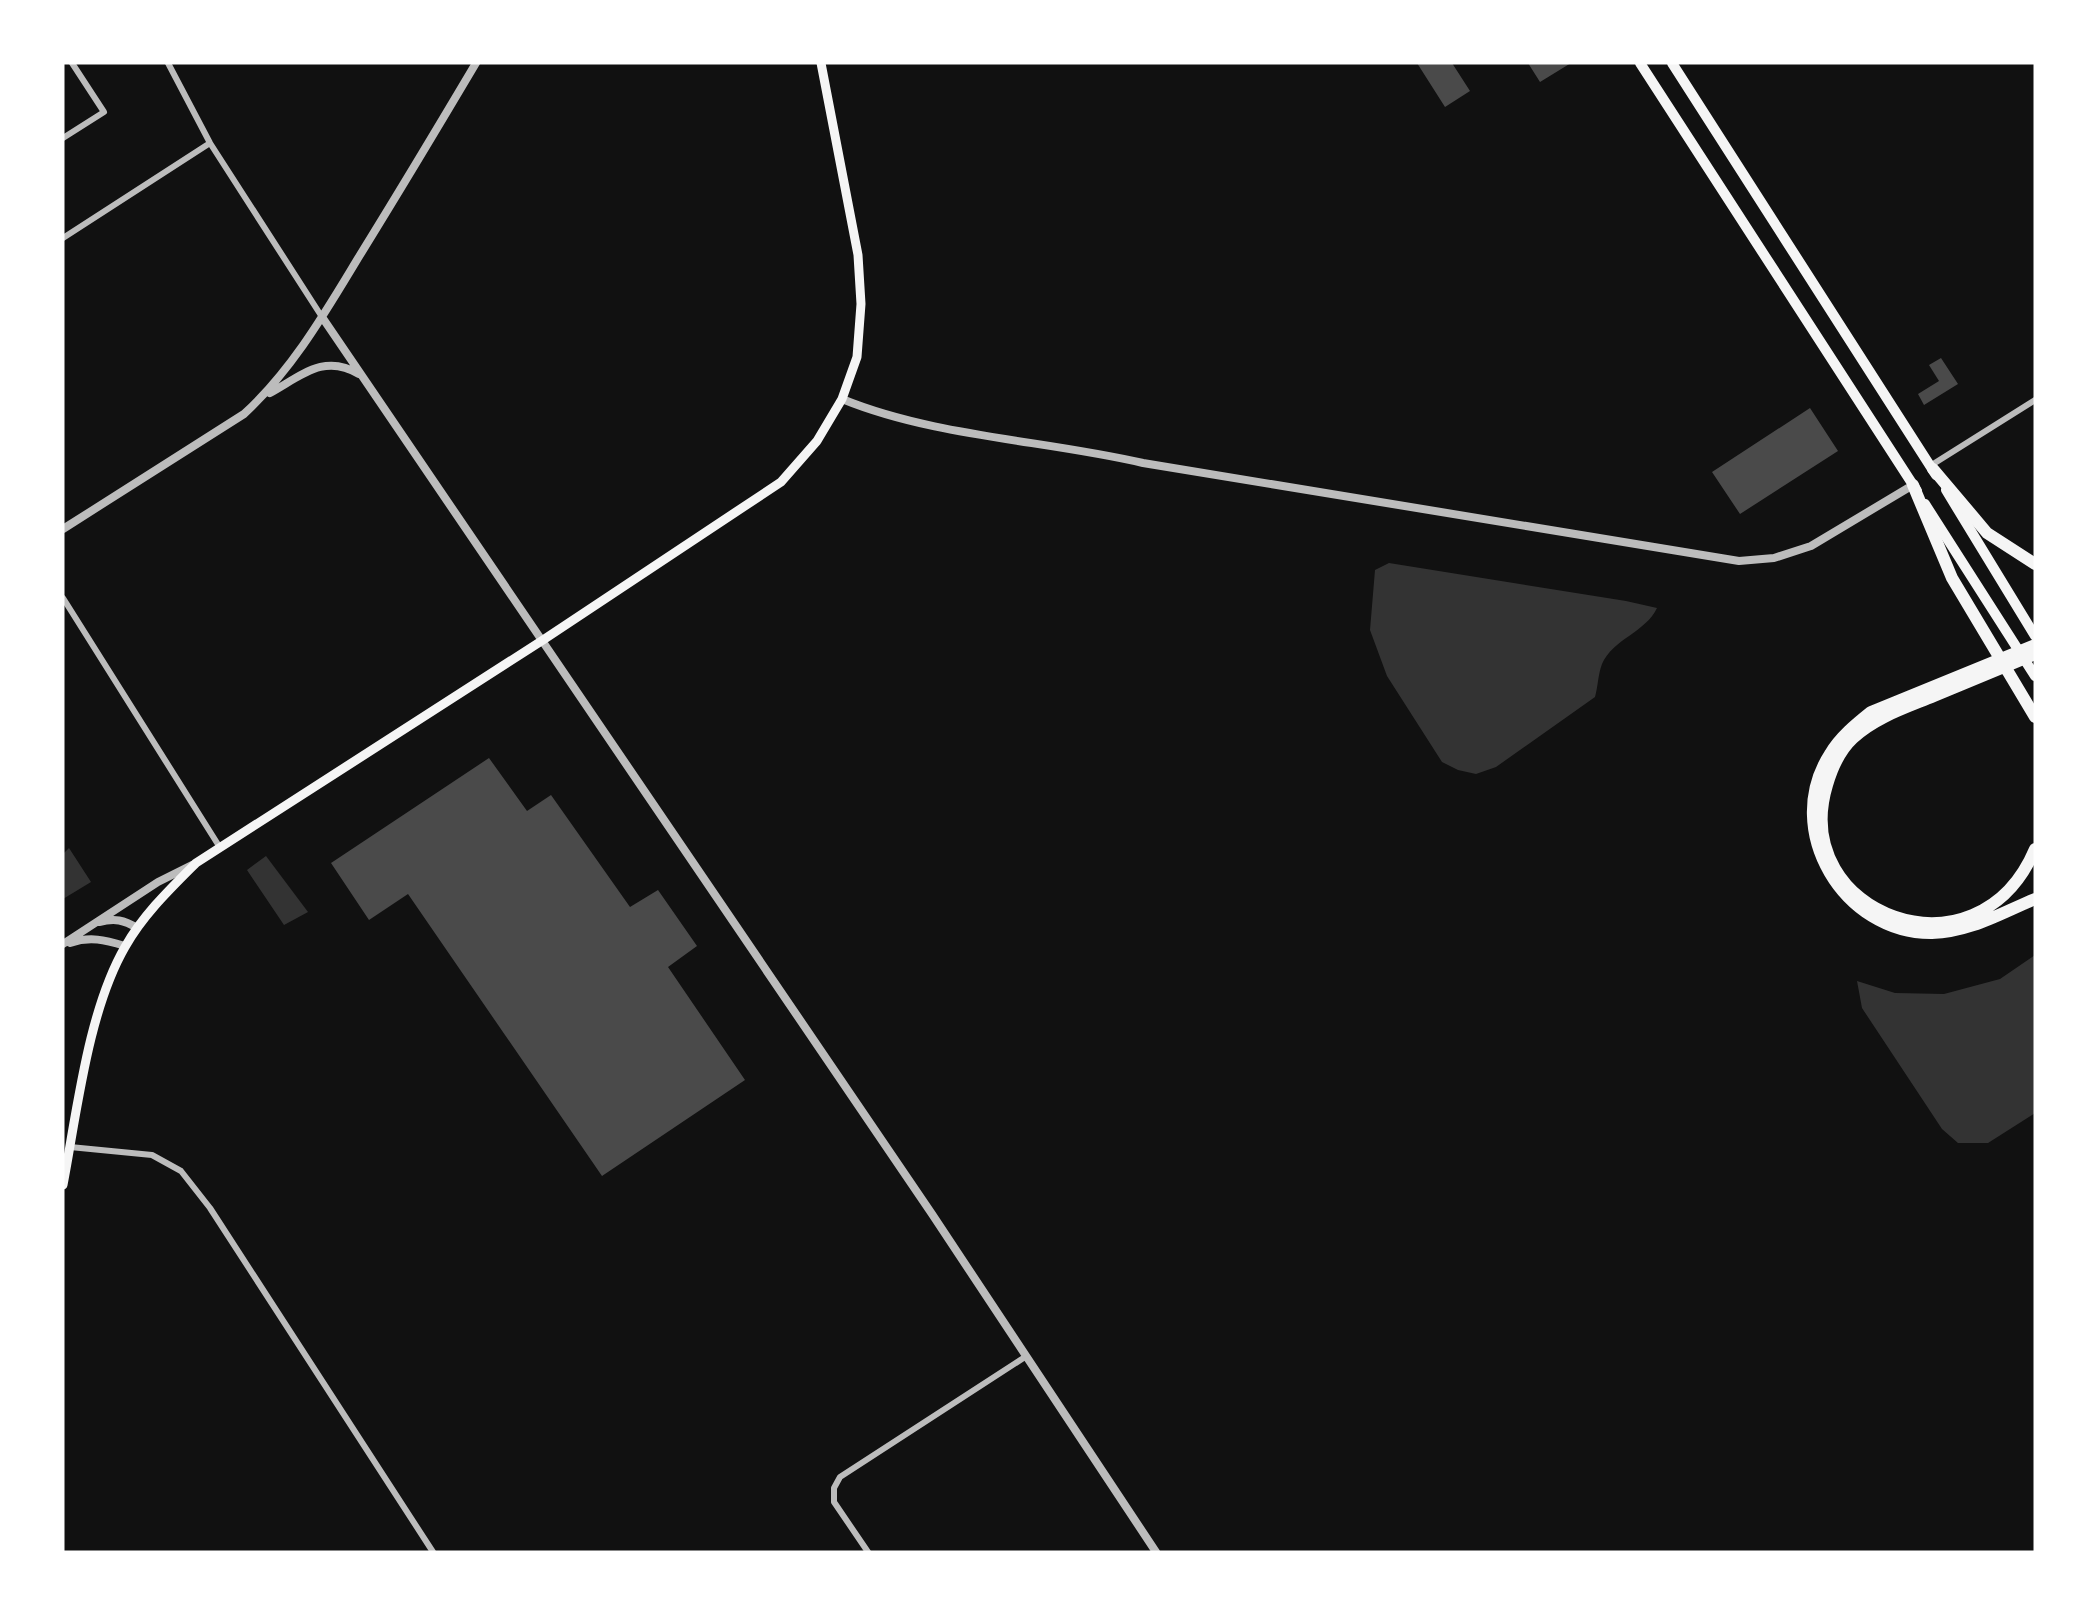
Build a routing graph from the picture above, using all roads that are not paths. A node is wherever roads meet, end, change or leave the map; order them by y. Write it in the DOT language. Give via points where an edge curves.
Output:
graph roads {
  1 [pos="72,63"];
  2 [pos="168,63"];
  3 [pos="476,63"];
  4 [pos="821,63"];
  5 [pos="1640,63"];
  6 [pos="1672,63"];
  7 [pos="63,138"];
  8 [pos="210,143"];
  9 [pos="63,238"];
  10 [pos="322,317"];
  11 [pos="361,375"];
  12 [pos="264,396"];
  13 [pos="842,399"];
  14 [pos="2035,400"];
  15 [pos="1931,467"];
  16 [pos="1913,485"];
  17 [pos="63,529"];
  18 [pos="2035,564"];
  19 [pos="63,598"];
  20 [pos="2035,636"];
  21 [pos="543,640"];
  22 [pos="2035,645"];
  23 [pos="2035,654"];
  24 [pos="1989,668"];
  25 [pos="2035,676"];
  26 [pos="2035,717"];
  27 [pos="219,846"];
  28 [pos="2035,849"];
  29 [pos="196,863"];
  30 [pos="2035,899"];
  31 [pos="92,924"];
  32 [pos="137,928"];
  33 [pos="63,945"];
  34 [pos="125,946"];
  35 [pos="70,1147"];
  36 [pos="63,1185"];
  37 [pos="1025,1357"];
  38 [pos="433,1552"];
  39 [pos="868,1552"];
  40 [pos="1156,1552"];
  1 -- 7 [label="street" via="104,112"];
  2 -- 8 [label="street"];
  3 -- 10 [label="street"];
  4 -- 13 [label="main road" via="858,255 861,304 857,357"];
  5 -- 16 [label="highway"];
  6 -- 15 [label="highway"];
  8 -- 9 [label="street"];
  8 -- 10 [label="street"];
  10 -- 11 [label="street"];
  10 -- 12 [label="street"];
  11 -- 12 [label="street" via="328,364"];
  11 -- 21 [label="street"];
  12 -- 17 [label="street" via="244,414"];
  13 -- 16 [label="street" via="874,412 917,422 1154,465 1739,561 1774,558 1811,546"];
  13 -- 21 [label="main road" via="817,441 781,482"];
  14 -- 15 [label="street"];
  15 -- 18 [label="highway" via="1987,533"];
  15 -- 20 [label="highway"];
  16 -- 25 [label="highway"];
  16 -- 26 [label="highway" via="1952,578"];
  19 -- 27 [label="street"];
  21 -- 27 [label="main road"];
  21 -- 37 [label="street"];
  22 -- 24 [label="highway"];
  23 -- 24 [label="highway"];
  24 -- 28 [label="highway" via="1875,720 1852,739 1830,774 1822,801 1826,846 1849,887 1871,906 1903,920 1934,924 1965,919 1995,903 2017,880"];
  24 -- 30 [label="highway" via="1886,705 1854,725 1830,754 1820,775 1813,800 1814,832 1833,880 1851,902 1877,920 1906,931 1951,932"];
  27 -- 29 [label="main road"];
  29 -- 31 [label="street"];
  29 -- 32 [label="main road"];
  31 -- 32 [label="street" via="111,919"];
  31 -- 33 [label="street"];
  32 -- 34 [label="main road"];
  33 -- 34 [label="street" via="83,938"];
  34 -- 35 [label="main road" via="107,986 92,1038"];
  35 -- 36 [label="main road"];
  35 -- 38 [label="street" via="152,1155 181,1171 210,1208"];
  37 -- 39 [label="street" via="840,1477 834,1488 834,1502"];
  37 -- 40 [label="street"];
}
